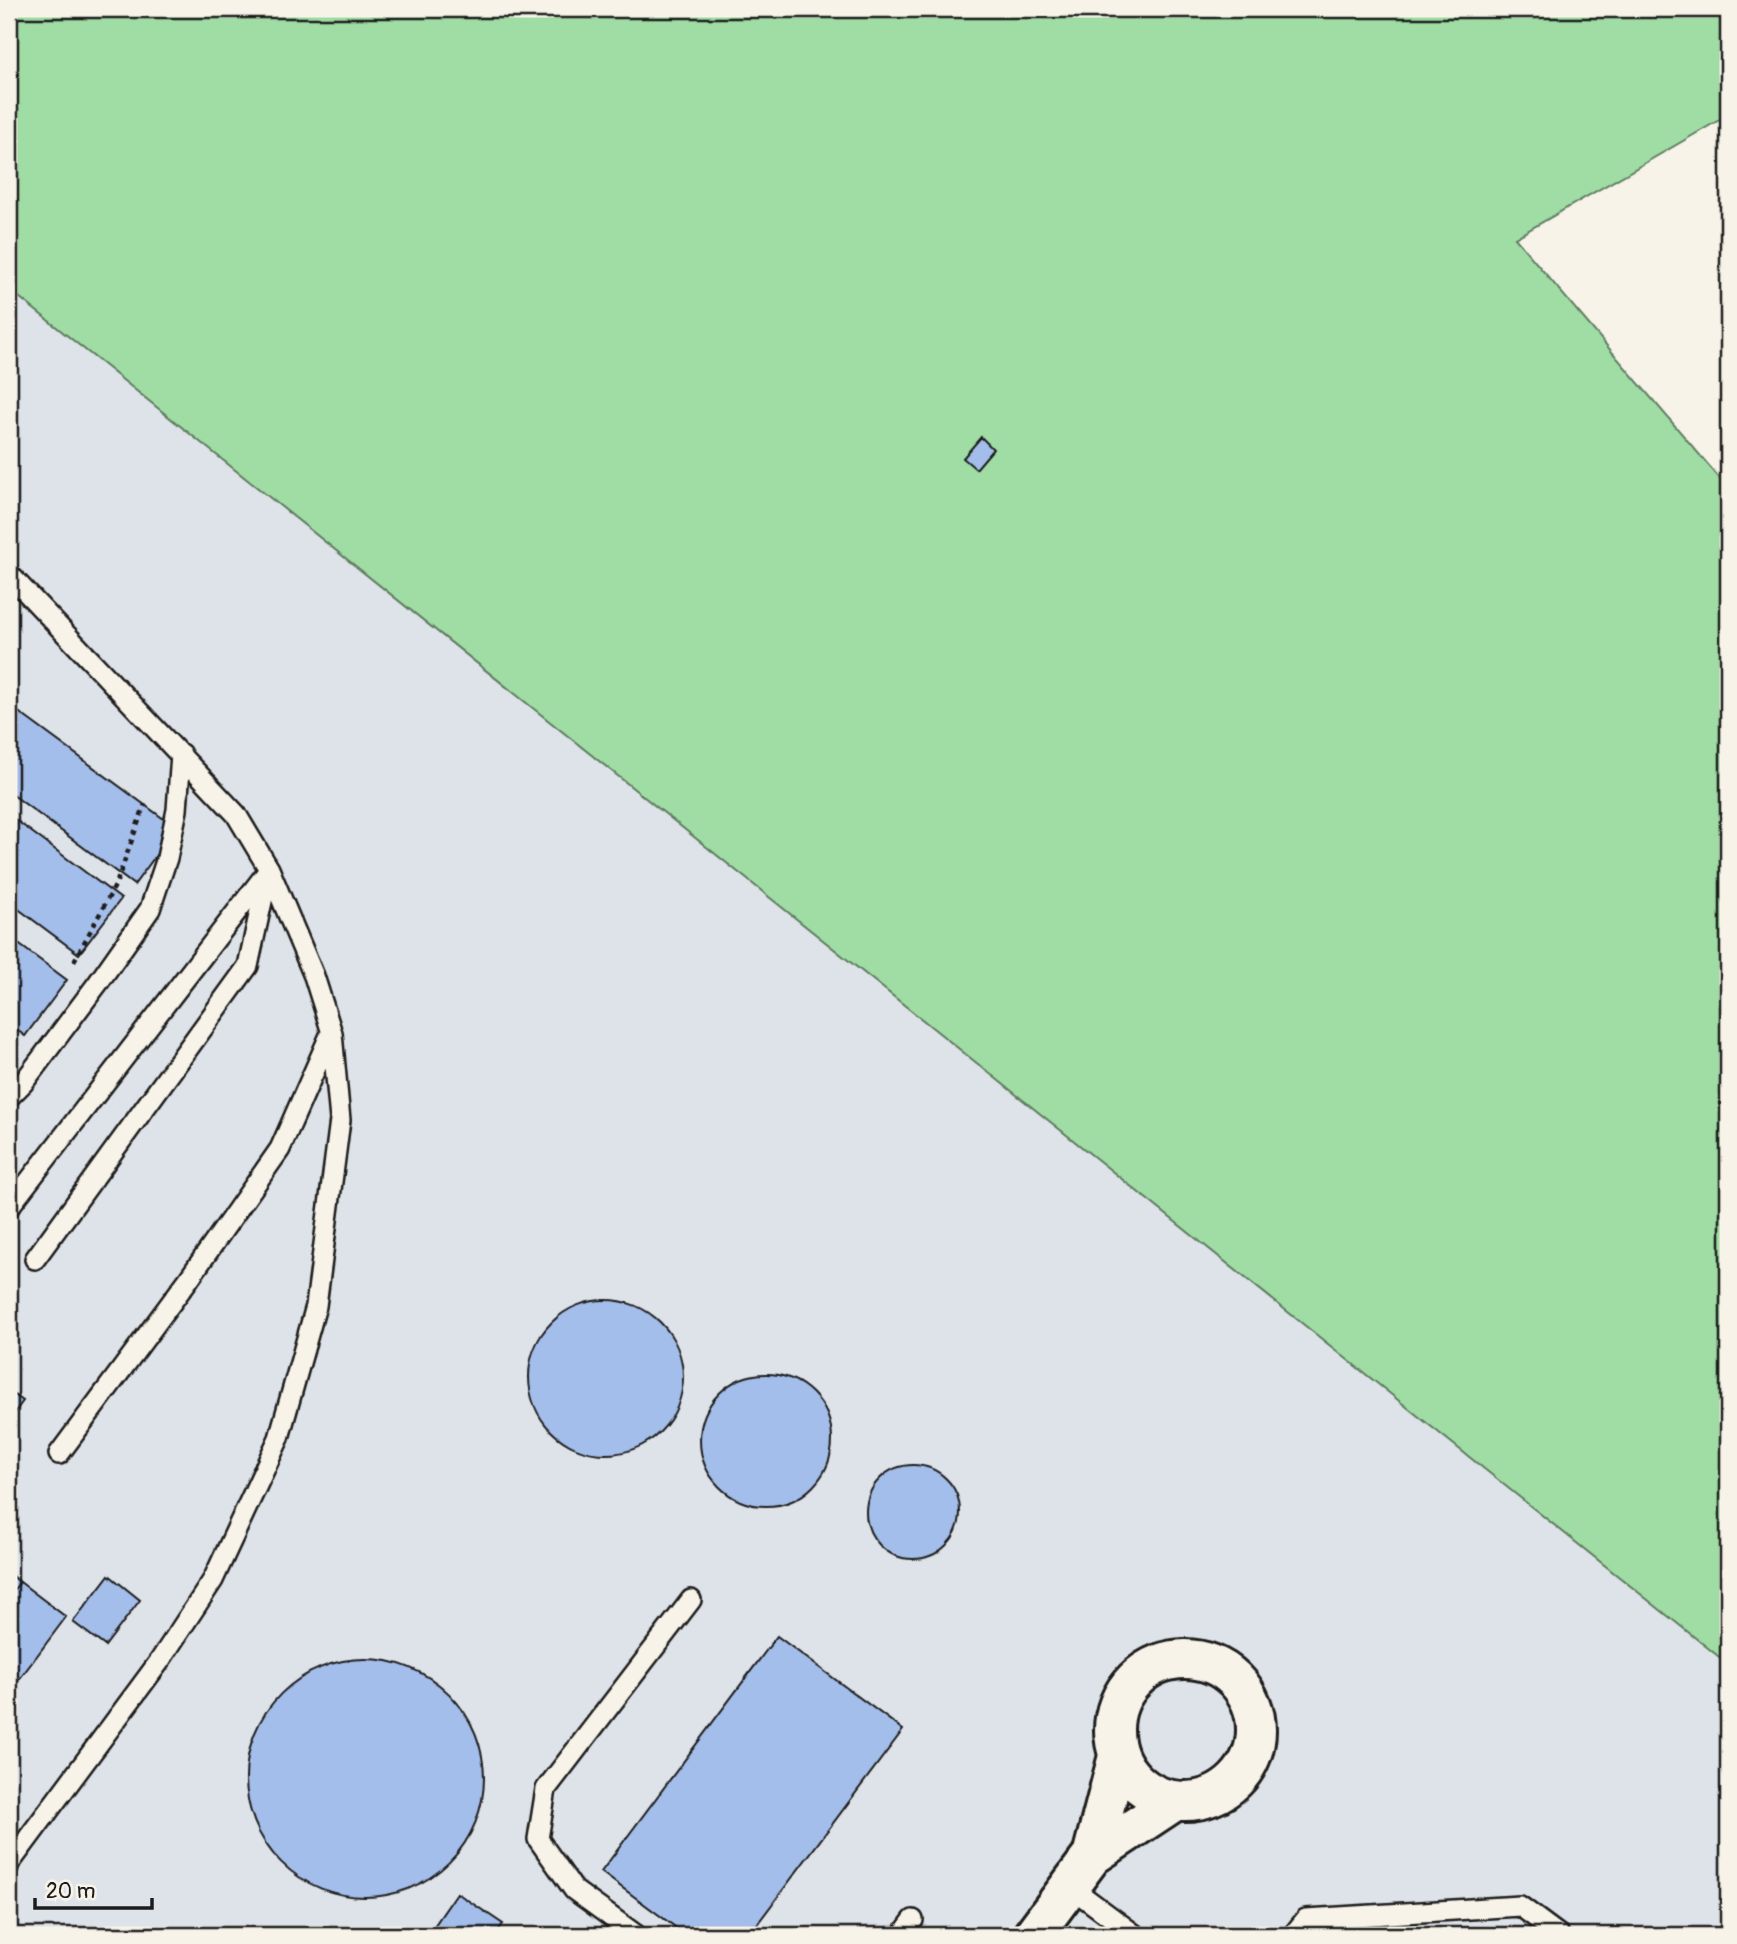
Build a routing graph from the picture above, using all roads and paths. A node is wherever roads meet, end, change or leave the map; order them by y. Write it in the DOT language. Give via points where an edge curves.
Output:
graph roads {
  1 [pos="9,574"];
  2 [pos="180,754"];
  3 [pos="146,802"];
  4 [pos="269,869"];
  5 [pos="72,964"];
  6 [pos="332,1033"];
  7 [pos="9,1097"];
  8 [pos="9,1207"];
  9 [pos="35,1259"];
  10 [pos="59,1454"];
  11 [pos="691,1600"];
  12 [pos="1118,1756"];
  13 [pos="1175,1801"];
  14 [pos="1092,1856"];
  15 [pos="9,1864"];
  16 [pos="1069,1886"];
  17 [pos="636,1935"];
  18 [pos="1033,1935"];
  19 [pos="1135,1935"];
  20 [pos="1293,1935"];
  21 [pos="1559,1935"];
  1 -- 2 [label="lane"];
  2 -- 4 [label="lane" via="236,814"];
  2 -- 7 [label="lane" via="177,810 150,909"];
  3 -- 5 [label="path" via="116,884"];
  4 -- 6 [label="lane" via="314,976"];
  4 -- 8 [label="lane"];
  4 -- 9 [label="lane" via="248,966"];
  6 -- 10 [label="lane" via="280,1149"];
  6 -- 15 [label="lane" via="340,1119 331,1201 316,1306 279,1438 213,1580 159,1662"];
  11 -- 17 [label="lane" via="546,1789 538,1839 574,1890"];
  12 -- 13 [label="street" via="1140,1787"];
  12 -- 13 [label="street" via="1115,1716 1123,1694 1139,1675 1178,1659 1217,1667 1234,1679 1254,1714 1256,1738 1248,1763 1235,1782 1212,1796"];
  12 -- 14 [label="street"];
  13 -- 14 [label="street"];
  14 -- 16 [label="street"];
  16 -- 18 [label="street"];
  16 -- 19 [label="lane"];
  20 -- 21 [label="lane" via="1306,1919 1520,1906"];
}
